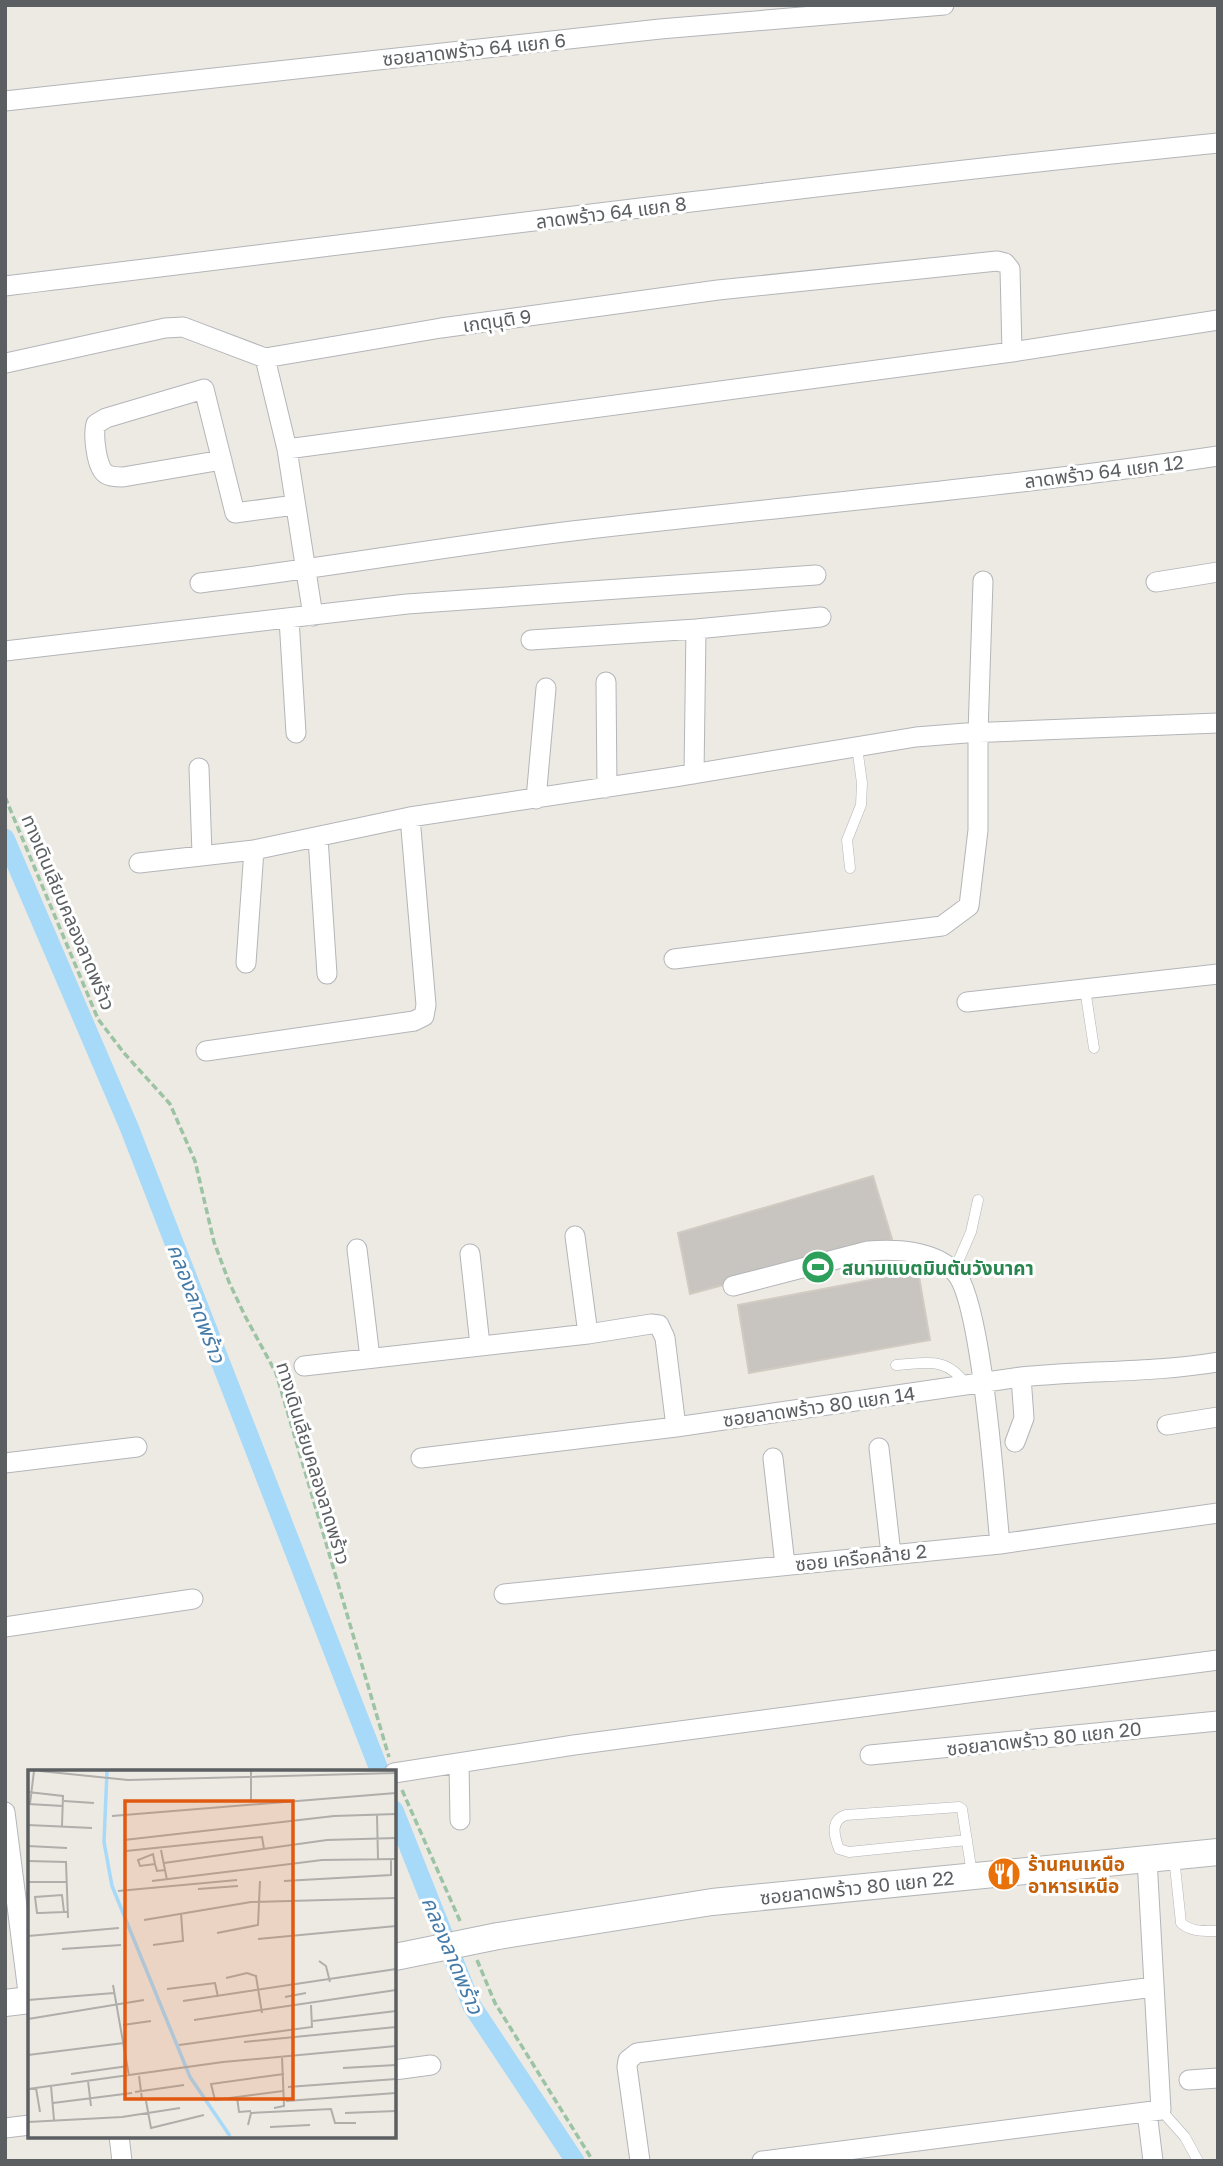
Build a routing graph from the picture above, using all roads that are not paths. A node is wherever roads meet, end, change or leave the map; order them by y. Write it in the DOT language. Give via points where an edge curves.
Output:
graph roads {
  1 [pos="944,5"];
  2 [pos="916,6"];
  3 [pos="5,101"];
  4 [pos="1218,143"];
  5 [pos="5,286"];
  6 [pos="1218,320"];
  7 [pos="1012,352"];
  8 [pos="265,358"];
  9 [pos="6,363"];
  10 [pos="287,449"];
  11 [pos="1218,456"];
  12 [pos="222,460"];
  13 [pos="295,505"];
  14 [pos="305,571"];
  15 [pos="1218,572"];
  16 [pos="816,575"];
  17 [pos="983,581"];
  18 [pos="1156,582"];
  19 [pos="200,583"];
  20 [pos="313,616"];
  21 [pos="821,617"];
  22 [pos="289,619"];
  23 [pos="696,629"];
  24 [pos="531,640"];
  25 [pos="5,651"];
  26 [pos="606,682"];
  27 [pos="546,688"];
  28 [pos="1218,723"];
  29 [pos="296,733"];
  30 [pos="978,733"];
  31 [pos="856,747"];
  32 [pos="199,768"];
  33 [pos="694,774"];
  34 [pos="607,788"];
  35 [pos="536,799"];
  36 [pos="410,817"];
  37 [pos="318,838"];
  38 [pos="254,850"];
  39 [pos="202,854"];
  40 [pos="139,863"];
  41 [pos="850,868"];
  42 [pos="674,959"];
  43 [pos="246,963"];
  44 [pos="327,974"];
  45 [pos="1218,974"];
  46 [pos="1085,989"];
  47 [pos="967,1002"];
  48 [pos="1094,1048"];
  49 [pos="206,1051"];
  50 [pos="978,1200"];
  51 [pos="575,1236"];
  52 [pos="357,1249"];
  53 [pos="470,1254"];
  54 [pos="954,1271"];
  55 [pos="733,1286"];
  56 [pos="588,1334"];
  57 [pos="480,1345"];
  58 [pos="370,1358"];
  59 [pos="1218,1362"];
  60 [pos="304,1366"];
  61 [pos="895,1366"];
  62 [pos="1021,1377"];
  63 [pos="974,1384"];
  64 [pos="1218,1417"];
  65 [pos="1167,1425"];
  66 [pos="676,1427"];
  67 [pos="1015,1442"];
  68 [pos="137,1447"];
  69 [pos="879,1448"];
  70 [pos="421,1458"];
  71 [pos="773,1458"];
  72 [pos="5,1463"];
  73 [pos="1218,1513"];
  74 [pos="1000,1544"];
  75 [pos="891,1554"];
  76 [pos="785,1565"];
  77 [pos="504,1594"];
  78 [pos="193,1599"];
  79 [pos="5,1627"];
  80 [pos="1218,1660"];
  81 [pos="1218,1721"];
  82 [pos="870,1755"];
  83 [pos="459,1763"];
  84 [pos="392,1766"];
  85 [pos="5,1812"];
  86 [pos="460,1820"];
  87 [pos="967,1840"];
  88 [pos="1218,1852"];
  89 [pos="1174,1856"];
  90 [pos="1147,1859"];
  91 [pos="972,1875"];
  92 [pos="13,1929"];
  93 [pos="1218,1931"];
  94 [pos="396,1957"];
  95 [pos="1154,1987"];
  96 [pos="28,1992"];
  97 [pos="28,2000"];
  98 [pos="5,2003"];
  99 [pos="431,2065"];
  100 [pos="396,2070"];
  101 [pos="1218,2078"];
  102 [pos="1189,2080"];
  103 [pos="1154,2111"];
  104 [pos="28,2125"];
  105 [pos="5,2128"];
  106 [pos="119,2138"];
  107 [pos="816,2157"];
  108 [pos="122,2161"];
  109 [pos="640,2161"];
  110 [pos="762,2161"];
  111 [pos="1153,2161"];
  112 [pos="1198,2161"];
  1 -- 2 [label="street, ซอยลาดพร้าว 64 แยก 6"];
  2 -- 3 [label="street, ซอยลาดพร้าว 64 แยก 6"];
  4 -- 5 [label="street, ลาดพร้าว 64 แยก 8"];
  6 -- 7 [label="street"];
  7 -- 8 [label="street, เกตุนุติ 9" via="1010,269 997,261 718,290 441,328"];
  7 -- 10 [label="street"];
  8 -- 9 [label="street" via="183,327"];
  8 -- 10 [label="street"];
  10 -- 13 [label="street"];
  11 -- 14 [label="street, ลาดพร้าว 64 แยก 12" via="990,486 570,531"];
  12 -- 12 [label="street" via="204,389 96,424 101,470 108,476"];
  12 -- 13 [label="street" via="235,513"];
  13 -- 14 [label="street"];
  14 -- 19 [label="street, ลาดพร้าว 64 แยก 12"];
  14 -- 20 [label="street"];
  15 -- 18 [label="street"];
  16 -- 20 [label="street" via="407,604"];
  17 -- 30 [label="street"];
  20 -- 22 [label="street"];
  21 -- 23 [label="street"];
  22 -- 25 [label="street"];
  22 -- 29 [label="street"];
  23 -- 24 [label="street"];
  23 -- 33 [label="street"];
  26 -- 34 [label="street"];
  27 -- 35 [label="street"];
  28 -- 30 [label="street"];
  30 -- 31 [label="street"];
  30 -- 42 [label="street" via="978,830 971,893 969,906 956,918 942,926"];
  31 -- 33 [label="street"];
  31 -- 41 [label="lane" via="861,805 847,840"];
  32 -- 39 [label="street"];
  33 -- 34 [label="street"];
  34 -- 35 [label="street"];
  35 -- 36 [label="street"];
  36 -- 37 [label="street"];
  36 -- 49 [label="street" via="424,1016"];
  37 -- 38 [label="street"];
  37 -- 44 [label="street"];
  38 -- 39 [label="street"];
  38 -- 43 [label="street"];
  39 -- 40 [label="street"];
  45 -- 46 [label="street"];
  46 -- 47 [label="street"];
  46 -- 48 [label="lane"];
  50 -- 54 [label="lane" via="969,1239"];
  51 -- 56 [label="street"];
  52 -- 58 [label="street"];
  53 -- 57 [label="street"];
  54 -- 55 [label="street" via="932,1257 889,1249"];
  54 -- 63 [label="street" via="972,1311"];
  56 -- 57 [label="street"];
  56 -- 66 [label="street" via="659,1325 665,1338"];
  57 -- 58 [label="street"];
  58 -- 60 [label="street"];
  59 -- 62 [label="street, ซอยลาดพร้าว 80 แยก 14" via="1177,1369"];
  61 -- 63 [label="lane" via="949,1366"];
  62 -- 63 [label="street, ซอยลาดพร้าว 80 แยก 14"];
  62 -- 67 [label="street" via="1024,1418"];
  63 -- 66 [label="street, ซอยลาดพร้าว 80 แยก 14"];
  63 -- 74 [label="street"];
  64 -- 65 [label="street"];
  66 -- 70 [label="street, ซอยลาดพร้าว 80 แยก 14"];
  68 -- 72 [label="street"];
  69 -- 75 [label="street"];
  71 -- 76 [label="street"];
  73 -- 74 [label="street, ซอย เครือคล้าย 2"];
  74 -- 75 [label="street, ซอย เครือคล้าย 2"];
  75 -- 76 [label="street, ซอย เครือคล้าย 2"];
  76 -- 77 [label="street, ซอย เครือคล้าย 2"];
  78 -- 79 [label="street"];
  80 -- 83 [label="street"];
  81 -- 82 [label="street, ซอยลาดพร้าว 80 แยก 20"];
  83 -- 84 [label="street"];
  83 -- 86 [label="street"];
  85 -- 92 [label="street"];
  87 -- 87 [label="lane" via="962,1809 955,1806 846,1815 835,1822 834,1830 839,1849 849,1852"];
  87 -- 91 [label="lane"];
  88 -- 89 [label="street, ซอยลาดพร้าว 80 แยก 22"];
  89 -- 90 [label="street, ซอยลาดพร้าว 80 แยก 22"];
  89 -- 93 [label="lane" via="1181,1923"];
  90 -- 91 [label="street, ซอยลาดพร้าว 80 แยก 22"];
  90 -- 95 [label="street"];
  91 -- 94 [label="street, ซอยลาดพร้าว 80 แยก 22, bridge" via="712,1902"];
  92 -- 96 [label="street"];
  95 -- 103 [label="street"];
  95 -- 109 [label="street" via="631,2055 627,2067"];
  97 -- 98 [label="street"];
  99 -- 100 [label="street"];
  101 -- 102 [label="street"];
  103 -- 107 [label="street"];
  103 -- 111 [label="street"];
  103 -- 112 [label="lane" via="1185,2137"];
  104 -- 105 [label="street"];
  106 -- 108 [label="street"];
  107 -- 110 [label="street"];
}
